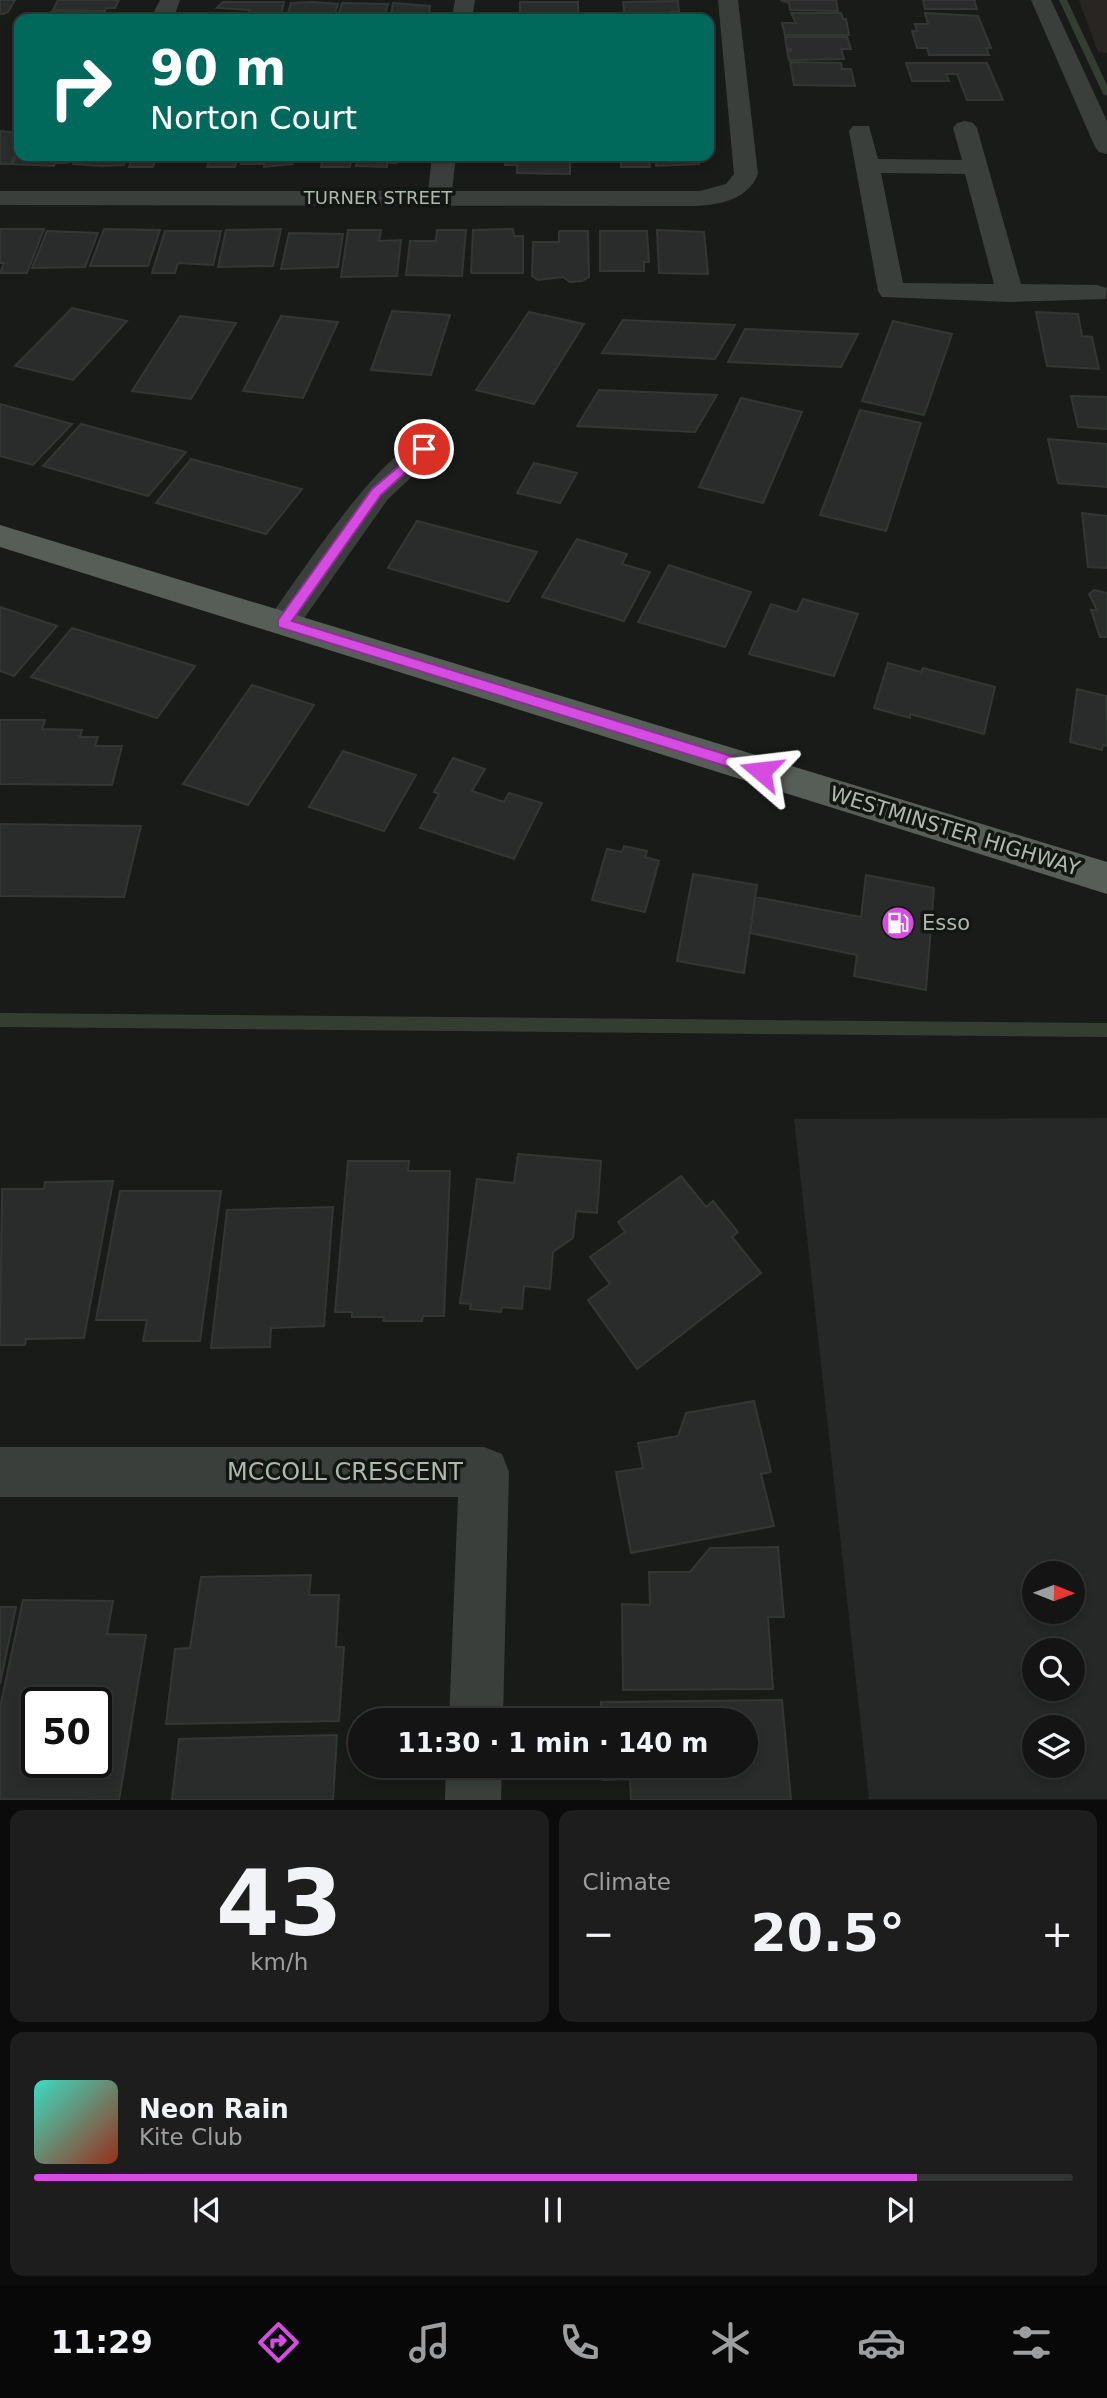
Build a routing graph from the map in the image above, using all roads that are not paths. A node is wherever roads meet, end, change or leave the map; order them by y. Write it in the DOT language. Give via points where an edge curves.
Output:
graph roads {
  1 [pos="728,0"];
  2 [pos="1041,0"];
  3 [pos="965,128"];
  4 [pos="861,131"];
  5 [pos="1107,147"];
  6 [pos="443,161"];
  7 [pos="867,166"];
  8 [pos="976,167"];
  9 [pos="0,198"];
  10 [pos="439,198"];
  11 [pos="1097,293"];
  12 [pos="1010,294"];
  13 [pos="424,449"];
  14 [pos="0,536"];
  15 [pos="283,623"];
  16 [pos="1107,878"];
  17 [pos="0,1472"];
  18 [pos="476,1708"];
  19 [pos="474,1778"];
  20 [pos="473,1800"];
  1 -- 10 [label="street, TURNER STREET" via="746,174 741,186 705,198"];
  2 -- 5 [label="street"];
  3 -- 8 [label="street"];
  4 -- 7 [label="street"];
  6 -- 10 [label="street"];
  7 -- 8 [label="street"];
  7 -- 12 [label="street" via="891,291"];
  8 -- 12 [label="street"];
  9 -- 10 [label="street, TURNER STREET"];
  11 -- 12 [label="street"];
  13 -- 15 [label="street" via="377,492"];
  14 -- 15 [label="main road, WESTMINSTER HIGHWAY"];
  15 -- 16 [label="main road, WESTMINSTER HIGHWAY"];
  17 -- 18 [label="street, MCCOLL CRESCENT" via="484,1472"];
  19 -- 20 [label="street"];
}
